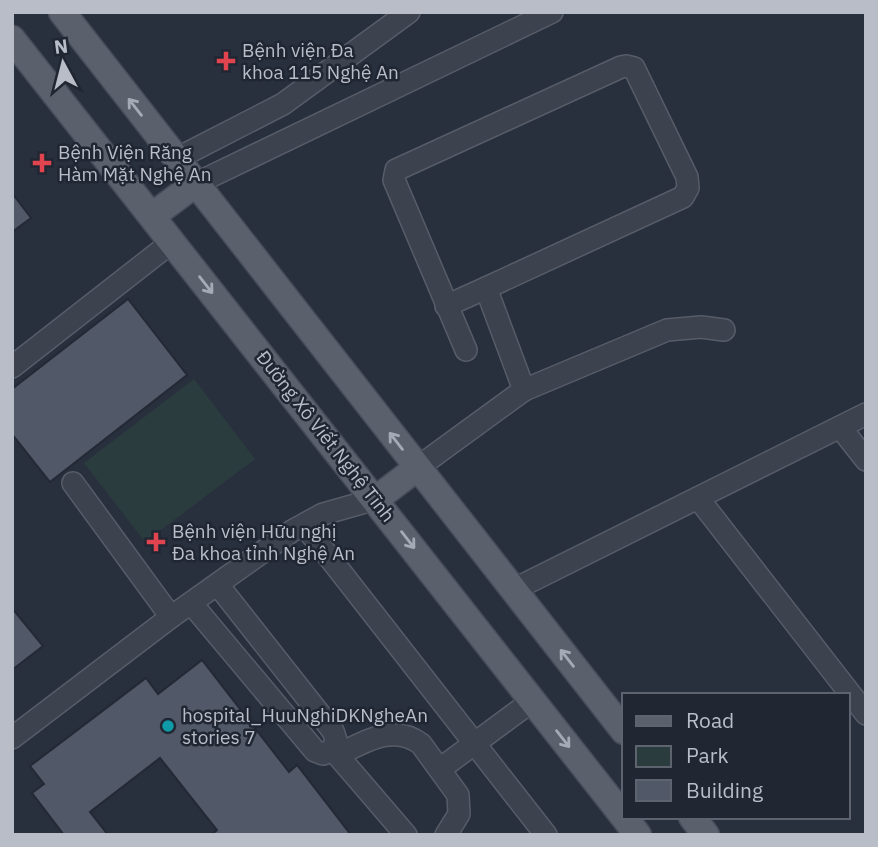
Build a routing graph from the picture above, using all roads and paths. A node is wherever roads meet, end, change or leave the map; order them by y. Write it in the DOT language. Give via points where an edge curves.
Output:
graph roads {
  1 [pos="409,12"];
  2 [pos="552,12"];
  3 [pos="67,14"];
  4 [pos="12,39"];
  5 [pos="176,159"];
  6 [pos="195,184"];
  7 [pos="152,216"];
  8 [pos="172,242"];
  9 [pos="486,288"];
  10 [pos="446,306"];
  11 [pos="724,331"];
  12 [pos="466,350"];
  13 [pos="12,367"];
  14 [pos="524,390"];
  15 [pos="866,414"];
  16 [pos="840,427"];
  17 [pos="866,460"];
  18 [pos="417,468"];
  19 [pos="73,483"];
  20 [pos="698,498"];
  21 [pos="376,499"];
  22 [pos="304,525"];
  23 [pos="218,585"];
  24 [pos="513,590"];
  25 [pos="191,603"];
  26 [pos="171,617"];
  27 [pos="850,693"];
  28 [pos="850,693"];
  29 [pos="532,701"];
  30 [pos="866,714"];
  31 [pos="622,728"];
  32 [pos="12,738"];
  33 [pos="475,743"];
  34 [pos="336,752"];
  35 [pos="440,769"];
  36 [pos="622,815"];
  37 [pos="625,819"];
  38 [pos="694,819"];
  39 [pos="406,835"];
  40 [pos="446,835"];
  41 [pos="545,835"];
  42 [pos="638,835"];
  43 [pos="706,835"];
  1 -- 5 [label="street" via="283,104"];
  2 -- 6 [label="street"];
  5 -- 3 [label="main road, one-way"];
  4 -- 7 [label="main road, Đường Xô Viết Nghệ Tĩnh"];
  5 -- 6 [label="main road"];
  6 -- 7 [label="main road"];
  18 -- 6 [label="main road, one-way"];
  7 -- 8 [label="main road, Đường Xô Viết Nghệ Tĩnh"];
  8 -- 13 [label="street"];
  8 -- 21 [label="main road, Đường Xô Viết Nghệ Tĩnh, one-way"];
  9 -- 10 [label="street"];
  9 -- 10 [label="street" via="686,192 687,177 634,68 621,68 396,170 394,180"];
  9 -- 14 [label="street"];
  10 -- 12 [label="street"];
  11 -- 14 [label="street" via="702,327 667,330"];
  14 -- 18 [label="street"];
  15 -- 16 [label="street"];
  16 -- 17 [label="street"];
  16 -- 20 [label="street"];
  18 -- 21 [label="main road"];
  18 -- 24 [label="main road"];
  19 -- 26 [label="street"];
  20 -- 24 [label="street"];
  20 -- 27 [label="street"];
  21 -- 22 [label="street" via="324,514"];
  21 -- 29 [label="main road, Đường Xô Viết Nghệ Tĩnh, one-way"];
  22 -- 23 [label="street"];
  22 -- 33 [label="street"];
  23 -- 25 [label="street"];
  23 -- 34 [label="street" via="333,731"];
  31 -- 24 [label="main road, one-way"];
  25 -- 26 [label="street"];
  25 -- 34 [label="street" via="314,751"];
  26 -- 32 [label="street"];
  28 -- 30 [label="street"];
  29 -- 33 [label="street"];
  29 -- 36 [label="main road, Đường Xô Viết Nghệ Tĩnh, one-way"];
  33 -- 35 [label="street"];
  33 -- 41 [label="street"];
  34 -- 35 [label="street" via="396,734 414,738"];
  34 -- 39 [label="street"];
  35 -- 40 [label="street" via="455,788 460,804"];
  37 -- 42 [label="main road, Đường Xô Viết Nghệ Tĩnh, one-way"];
  38 -- 43 [label="main road"];
}
